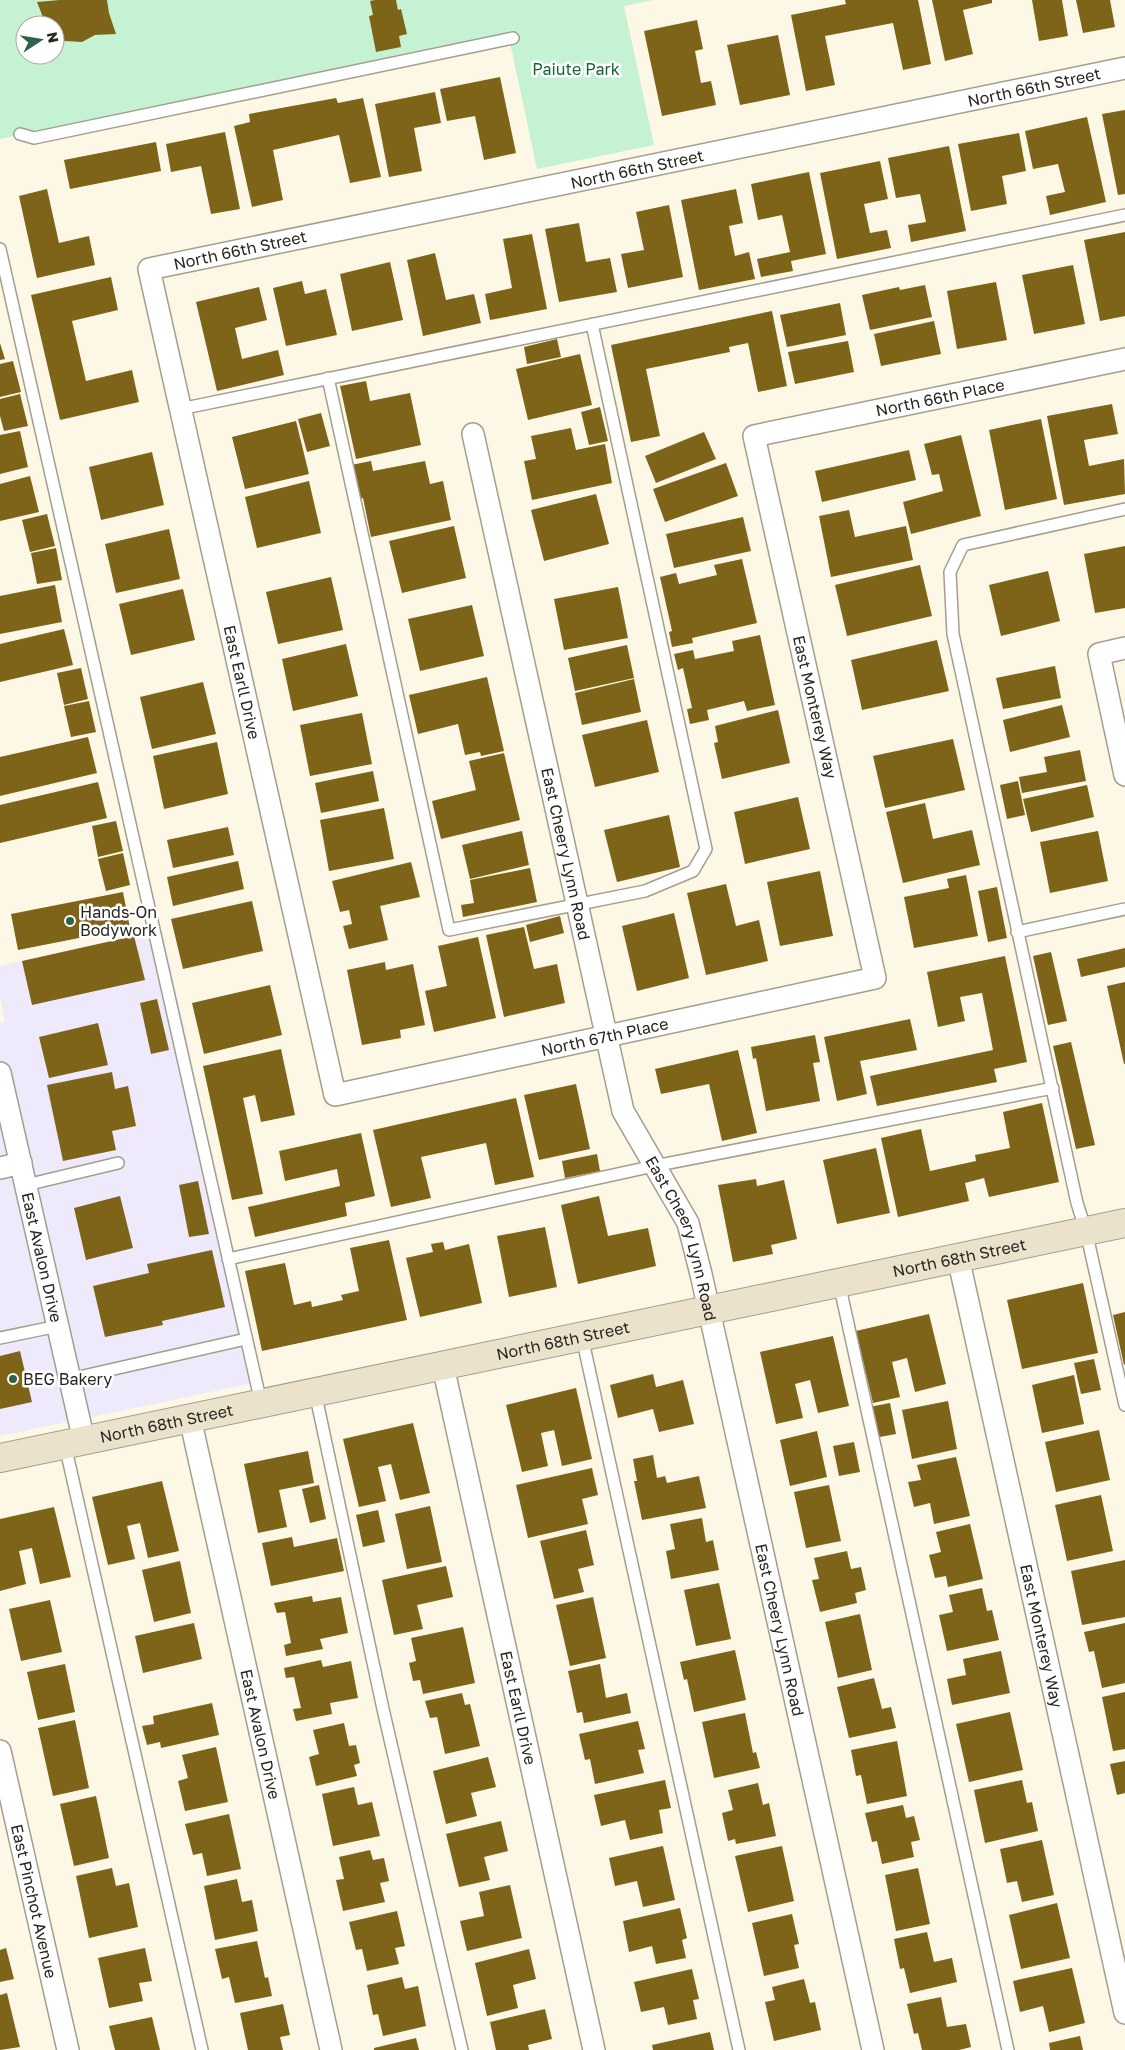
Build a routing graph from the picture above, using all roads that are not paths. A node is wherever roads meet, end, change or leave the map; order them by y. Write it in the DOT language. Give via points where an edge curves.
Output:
graph roads {
  1 [pos="513,38"];
  2 [pos="1125,68"];
  3 [pos="20,134"];
  4 [pos="1125,215"];
  5 [pos="0,249"];
  6 [pos="149,269"];
  7 [pos="592,324"];
  8 [pos="1125,359"];
  9 [pos="328,378"];
  10 [pos="180,409"];
  11 [pos="473,434"];
  12 [pos="754,436"];
  13 [pos="1125,509"];
  14 [pos="1125,648"];
  15 [pos="1125,775"];
  16 [pos="576,905"];
  17 [pos="1125,909"];
  18 [pos="1017,932"];
  19 [pos="875,978"];
  20 [pos="606,1037"];
  21 [pos="0,1073"];
  22 [pos="1053,1088"];
  23 [pos="335,1095"];
  24 [pos="118,1163"];
  25 [pos="10,1166"];
  26 [pos="654,1166"];
  27 [pos="26,1185"];
  28 [pos="1125,1223"];
  29 [pos="1086,1231"];
  30 [pos="958,1257"];
  31 [pos="228,1259"];
  32 [pos="839,1283"];
  33 [pos="708,1310"];
  34 [pos="58,1326"];
  35 [pos="582,1337"];
  36 [pos="0,1338"];
  37 [pos="246,1339"];
  38 [pos="442,1366"];
  39 [pos="70,1379"];
  40 [pos="315,1392"];
  41 [pos="261,1403"];
  42 [pos="1125,1405"];
  43 [pos="190,1418"];
  44 [pos="74,1443"];
  45 [pos="0,1458"];
  46 [pos="0,1751"];
  47 [pos="1125,2013"];
  48 [pos="68,2050"];
  49 [pos="202,2050"];
  50 [pos="331,2050"];
  51 [pos="462,2050"];
  52 [pos="594,2050"];
  53 [pos="739,2050"];
  54 [pos="873,2050"];
  55 [pos="1008,2050"];
  1 -- 3 [label="lane" via="34,138"];
  2 -- 6 [label="street, North 66th Street"];
  4 -- 7 [label="lane"];
  5 -- 31 [label="lane"];
  6 -- 10 [label="street, East Earll Drive"];
  7 -- 9 [label="lane"];
  7 -- 16 [label="lane" via="706,850 693,871 646,891"];
  8 -- 12 [label="street, North 66th Place"];
  9 -- 10 [label="lane"];
  9 -- 16 [label="lane" via="449,930"];
  10 -- 23 [label="street, East Earll Drive"];
  11 -- 16 [label="street, East Cheery Lynn Road"];
  12 -- 19 [label="street, East Monterey Way"];
  13 -- 18 [label="lane" via="963,545 950,572 953,634"];
  14 -- 15 [label="street" via="1099,654"];
  16 -- 20 [label="street, East Cheery Lynn Road"];
  17 -- 18 [label="lane"];
  18 -- 22 [label="lane"];
  19 -- 20 [label="street, North 67th Place"];
  20 -- 23 [label="street, North 67th Place"];
  20 -- 26 [label="street, East Cheery Lynn Road" via="623,1111"];
  21 -- 25 [label="street, East Avalon Drive"];
  22 -- 26 [label="lane"];
  22 -- 29 [label="lane"];
  24 -- 27 [label="lane"];
  25 -- 27 [label="street, East Avalon Drive"];
  26 -- 31 [label="lane"];
  26 -- 33 [label="street, East Cheery Lynn Road" via="688,1223"];
  27 -- 34 [label="street, East Avalon Drive"];
  28 -- 29 [label="main road, North 68th Street"];
  29 -- 30 [label="main road, North 68th Street"];
  29 -- 42 [label="lane"];
  30 -- 32 [label="main road, North 68th Street"];
  30 -- 47 [label="street, East Monterey Way"];
  31 -- 37 [label="lane"];
  32 -- 33 [label="main road, North 68th Street"];
  32 -- 55 [label="lane"];
  33 -- 35 [label="main road, North 68th Street"];
  33 -- 54 [label="street, East Cheery Lynn Road"];
  34 -- 36 [label="lane"];
  34 -- 39 [label="street, East Avalon Drive"];
  35 -- 38 [label="main road, North 68th Street"];
  35 -- 53 [label="lane"];
  37 -- 39 [label="lane"];
  37 -- 41 [label="lane"];
  38 -- 40 [label="main road, North 68th Street"];
  38 -- 52 [label="street, East Earll Drive"];
  39 -- 44 [label="street, East Avalon Drive"];
  40 -- 41 [label="main road, North 68th Street"];
  40 -- 51 [label="lane" via="381,1699"];
  41 -- 43 [label="main road, North 68th Street"];
  43 -- 44 [label="main road, North 68th Street"];
  43 -- 50 [label="street, East Avalon Drive"];
  44 -- 45 [label="main road, North 68th Street"];
  44 -- 49 [label="lane"];
  46 -- 48 [label="street, East Pinchot Avenue"];
}
